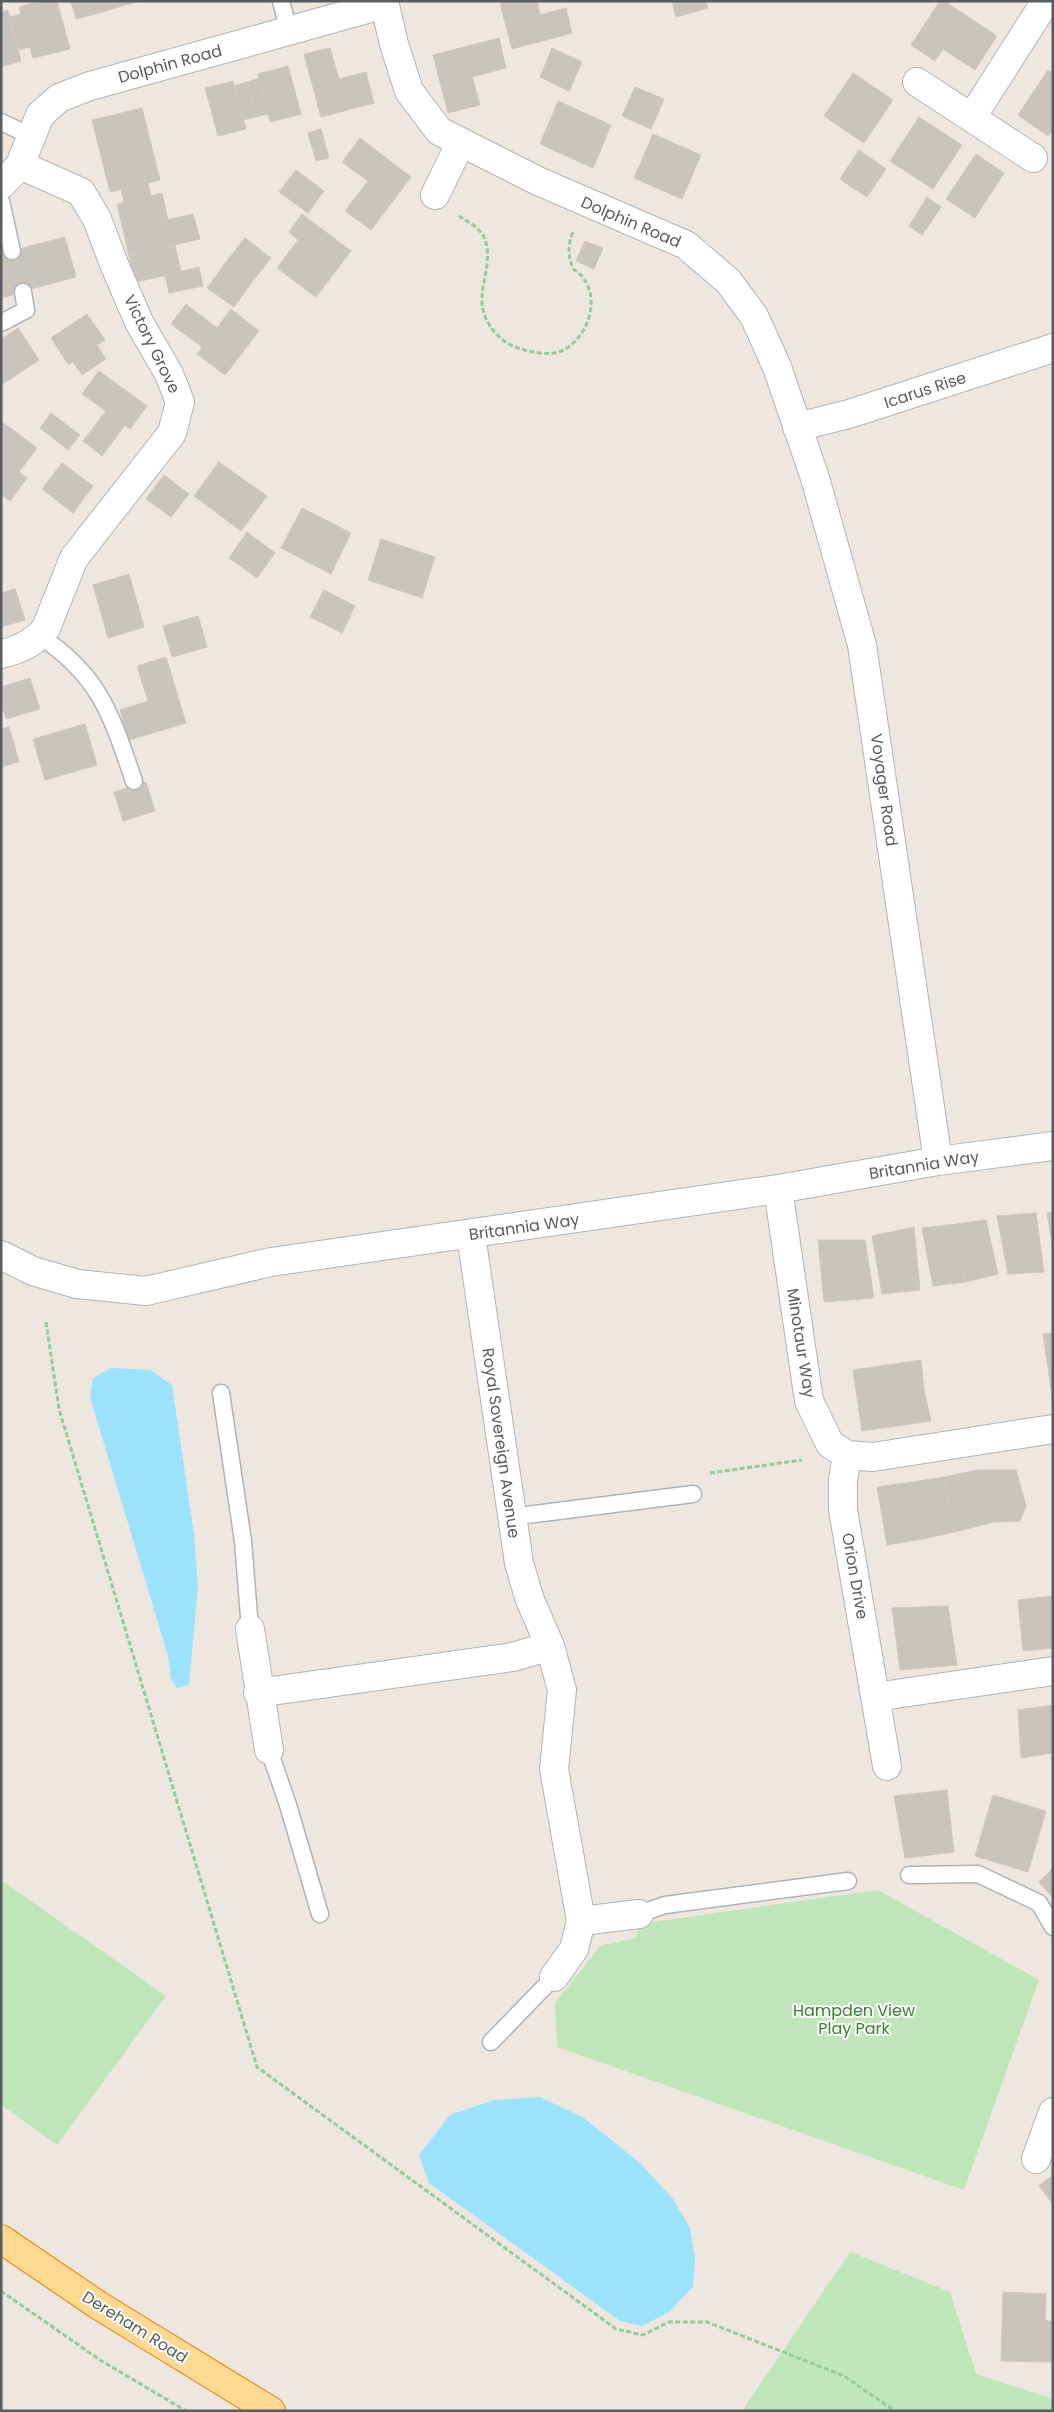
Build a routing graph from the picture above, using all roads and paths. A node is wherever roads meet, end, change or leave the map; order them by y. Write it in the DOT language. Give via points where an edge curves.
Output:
graph roads {
  1 [pos="281,1"];
  2 [pos="1046,1"];
  3 [pos="384,2"];
  4 [pos="289,31"];
  5 [pos="917,82"];
  6 [pos="972,117"];
  7 [pos="1,122"];
  8 [pos="31,136"];
  9 [pos="461,142"];
  10 [pos="1033,158"];
  11 [pos="20,165"];
  12 [pos="1,185"];
  13 [pos="1,201"];
  14 [pos="586,202"];
  15 [pos="444,204"];
  16 [pos="12,251"];
  17 [pos="23,292"];
  18 [pos="1,323"];
  19 [pos="1053,348"];
  20 [pos="796,427"];
  21 [pos="40,636"];
  22 [pos="1,654"];
  23 [pos="134,781"];
  24 [pos="1053,1146"];
  25 [pos="938,1161"];
  26 [pos="778,1189"];
  27 [pos="471,1234"];
  28 [pos="1,1255"];
  29 [pos="46,1322"];
  30 [pos="221,1393"];
  31 [pos="1053,1429"];
  32 [pos="847,1456"];
  33 [pos="693,1494"];
  34 [pos="511,1517"];
  35 [pos="250,1628"];
  36 [pos="550,1646"];
  37 [pos="1053,1672"];
  38 [pos="258,1693"];
  39 [pos="875,1697"];
  40 [pos="269,1750"];
  41 [pos="887,1766"];
  42 [pos="909,1875"];
  43 [pos="848,1881"];
  44 [pos="320,1914"];
  45 [pos="639,1914"];
  46 [pos="581,1921"];
  47 [pos="1053,1927"];
  48 [pos="554,1976"];
  49 [pos="491,2042"];
  50 [pos="1053,2112"];
  51 [pos="1036,2159"];
  52 [pos="1,2239"];
  53 [pos="1,2291"];
  54 [pos="186,2411"];
  55 [pos="271,2411"];
  56 [pos="895,2411"];
  1 -- 4 [label="lane"];
  2 -- 6 [label="street"];
  3 -- 4 [label="street, Dolphin Road"];
  3 -- 9 [label="street, Dolphin Road" via="409,91 439,132"];
  4 -- 8 [label="street, Dolphin Road" via="90,86 59,98 40,115"];
  5 -- 6 [label="street"];
  6 -- 10 [label="street"];
  7 -- 8 [label="lane"];
  8 -- 11 [label="street, Dolphin Road"];
  9 -- 14 [label="street, Dolphin Road"];
  9 -- 15 [label="street"];
  11 -- 12 [label="street, Dolphin Road"];
  11 -- 21 [label="street, Victory Grove" via="81,192 97,219 140,322 169,374 180,402 172,433 74,558"];
  13 -- 16 [label="lane"];
  14 -- 15 [label="path" via="569,242 568,256 573,269 590,285 590,315 572,344 558,352 540,353 511,345 486,322 480,298 487,253 482,234"];
  14 -- 20 [label="street, Dolphin Road" via="686,245 728,281 754,316 777,367"];
  17 -- 18 [label="lane" via="26,310"];
  19 -- 20 [label="street, Icarus Rise" via="849,414"];
  20 -- 25 [label="street, Voyager Road" via="815,478 862,645"];
  21 -- 22 [label="street, Victory Grove" via="20,650"];
  21 -- 23 [label="lane" via="64,652 94,684 113,719"];
  24 -- 25 [label="street, Britannia Way"];
  25 -- 26 [label="street, Britannia Way"];
  26 -- 27 [label="street, Britannia Way"];
  26 -- 32 [label="street, Minotaur Way" via="808,1402 830,1444"];
  27 -- 28 [label="street, Britannia Way" via="271,1262 146,1291 77,1284 33,1271"];
  27 -- 34 [label="street, Royal Sovereign Avenue"];
  29 -- 56 [label="path" via="59,1409 257,2067 616,2329 643,2335 669,2322 707,2322 844,2376"];
  30 -- 35 [label="lane" via="243,1541"];
  31 -- 32 [label="street" via="873,1457"];
  32 -- 39 [label="street, Orion Drive" via="843,1510"];
  33 -- 34 [label="lane"];
  34 -- 36 [label="street, Royal Sovereign Avenue" via="530,1600"];
  35 -- 38 [label="street"];
  36 -- 38 [label="street" via="513,1657"];
  36 -- 46 [label="street, Royal Sovereign Avenue" via="562,1690 554,1769"];
  37 -- 39 [label="street"];
  38 -- 40 [label="street"];
  39 -- 41 [label="street, Orion Drive"];
  40 -- 44 [label="lane"];
  42 -- 47 [label="lane" via="978,1874 1039,1902"];
  43 -- 45 [label="lane" via="665,1905"];
  45 -- 46 [label="street"];
  46 -- 48 [label="street, Royal Sovereign Avenue" via="574,1949"];
  48 -- 49 [label="lane"];
  50 -- 51 [label="street"];
  52 -- 55 [label="highway, Dereham Road" via="98,2305"];
  53 -- 54 [label="path" via="100,2360"];
}
